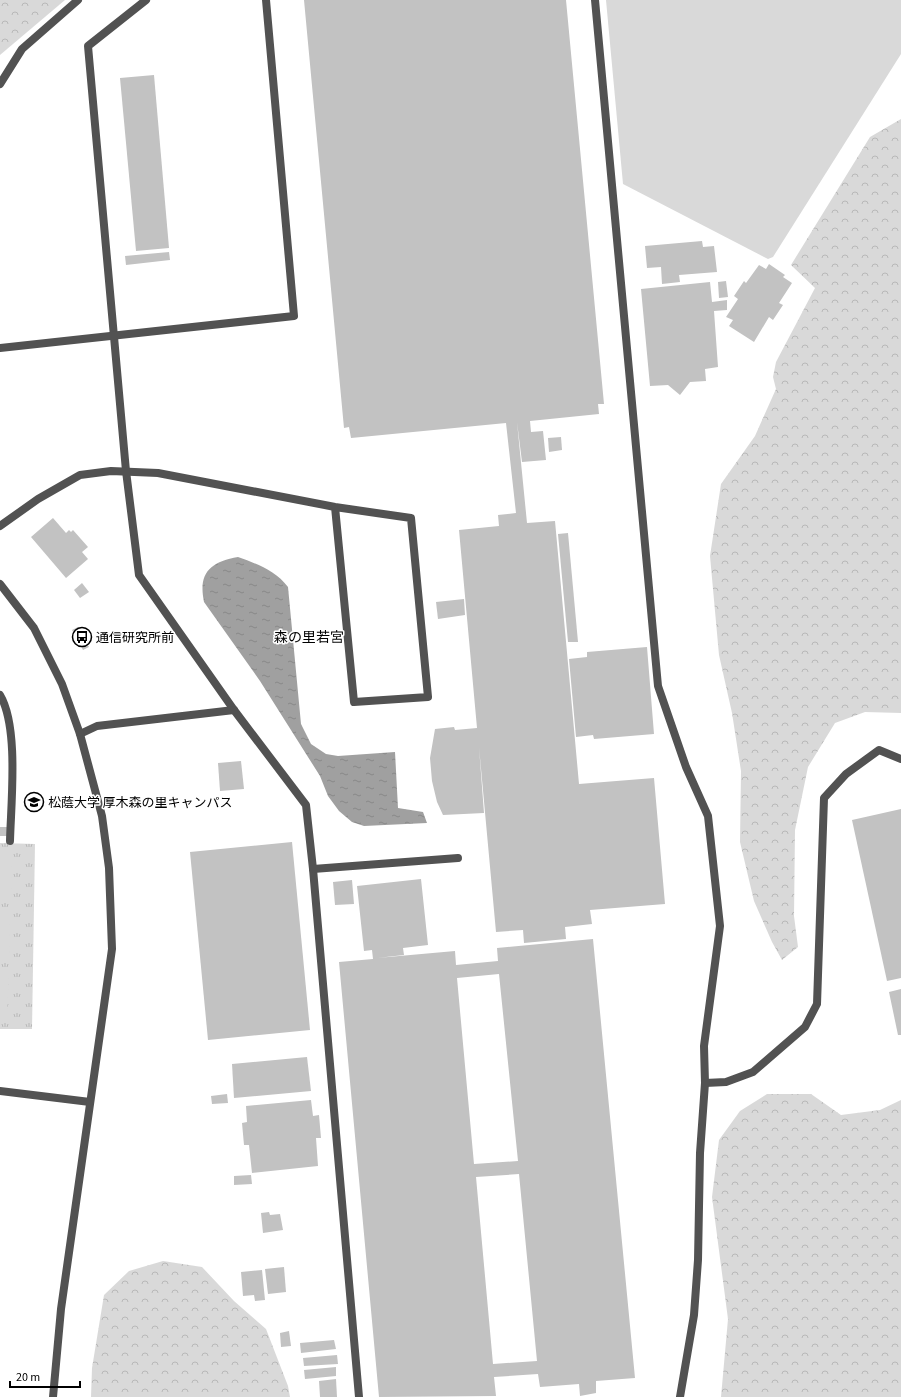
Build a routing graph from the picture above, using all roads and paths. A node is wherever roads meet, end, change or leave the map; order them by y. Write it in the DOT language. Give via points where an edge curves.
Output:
graph roads {
  1 [pos="78,0"];
  2 [pos="146,0"];
  3 [pos="266,0"];
  4 [pos="595,0"];
  5 [pos="0,84"];
  6 [pos="115,336"];
  7 [pos="0,348"];
  8 [pos="126,470"];
  9 [pos="335,506"];
  10 [pos="0,526"];
  11 [pos="0,584"];
  12 [pos="0,695"];
  13 [pos="234,710"];
  14 [pos="80,734"];
  15 [pos="901,759"];
  16 [pos="10,841"];
  17 [pos="458,858"];
  18 [pos="313,869"];
  19 [pos="705,1083"];
  20 [pos="0,1091"];
  21 [pos="90,1102"];
  22 [pos="53,1397"];
  23 [pos="359,1397"];
  24 [pos="680,1397"];
  1 -- 5 [label="street" via="22,49"];
  2 -- 6 [label="street" via="88,46"];
  3 -- 6 [label="street" via="294,316"];
  4 -- 19 [label="street" via="658,686 686,767 708,816 720,926 704,1046"];
  6 -- 7 [label="street"];
  6 -- 8 [label="street"];
  8 -- 9 [label="street" via="158,473"];
  8 -- 10 [label="street" via="80,475"];
  8 -- 13 [label="street" via="139,575"];
  9 -- 9 [label="street" via="411,518 428,696 354,702"];
  11 -- 14 [label="street" via="34,628 62,684"];
  12 -- 16 [label="street" via="5,702 11,728"];
  13 -- 14 [label="street" via="97,726"];
  13 -- 18 [label="street" via="306,805"];
  14 -- 21 [label="street" via="102,816 109,868 112,949"];
  15 -- 19 [label="street" via="879,750 846,774 824,798 817,1004 804,1027 753,1072 726,1082"];
  17 -- 18 [label="street"];
  18 -- 23 [label="street"];
  19 -- 24 [label="street" via="694,1316"];
  20 -- 21 [label="street"];
  21 -- 22 [label="street" via="61,1309"];
}
